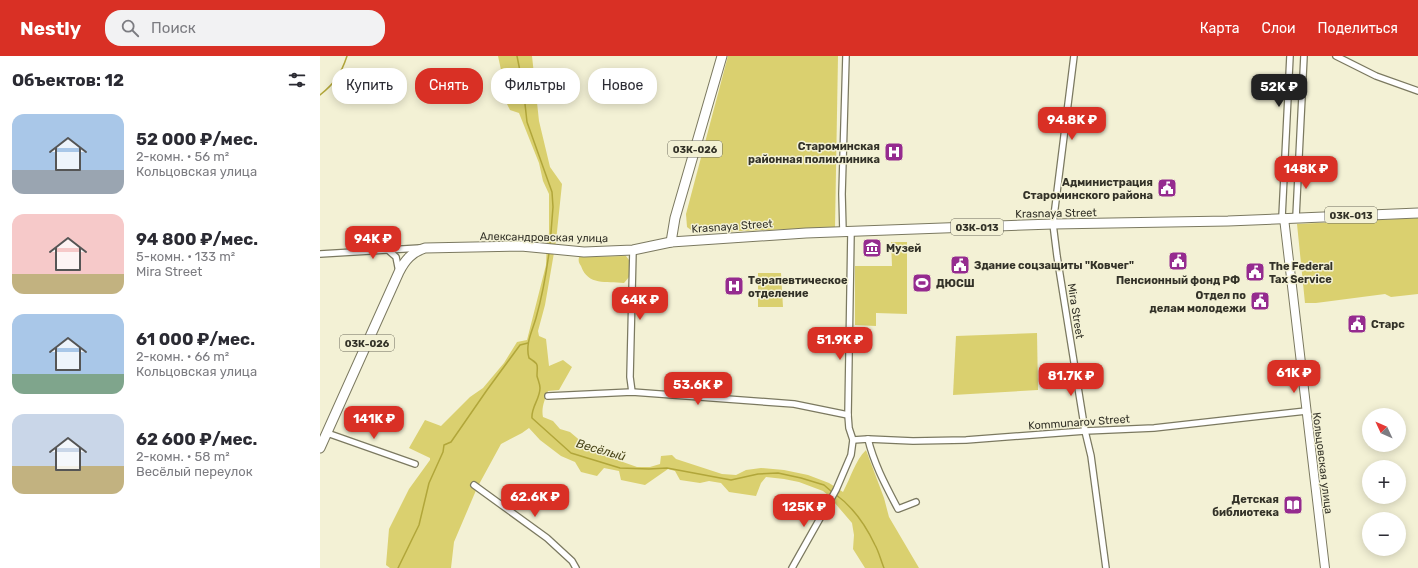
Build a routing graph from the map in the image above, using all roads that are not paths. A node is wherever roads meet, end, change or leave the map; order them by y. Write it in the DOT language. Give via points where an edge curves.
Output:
graph roads {
  1 [pos="722,56"];
  2 [pos="846,56"];
  3 [pos="1074,56"];
  4 [pos="1290,56"];
  5 [pos="1304,56"];
  6 [pos="1336,56"];
  7 [pos="1418,91"];
  8 [pos="1285,162"];
  9 [pos="1299,162"];
  10 [pos="1418,213"];
  11 [pos="1296,217"];
  12 [pos="1283,218"];
  13 [pos="1053,224"];
  14 [pos="847,232"];
  15 [pos="671,242"];
  16 [pos="425,248"];
  17 [pos="388,250"];
  18 [pos="633,250"];
  19 [pos="320,254"];
  20 [pos="399,272"];
  21 [pos="632,392"];
  22 [pos="548,396"];
  23 [pos="1306,410"];
  24 [pos="848,415"];
  25 [pos="1085,431"];
  26 [pos="324,436"];
  27 [pos="868,439"];
  28 [pos="853,440"];
  29 [pos="320,448"];
  30 [pos="415,464"];
  31 [pos="474,485"];
  32 [pos="916,502"];
  33 [pos="576,568"];
  34 [pos="792,568"];
  35 [pos="1106,568"];
  36 [pos="1325,568"];
  1 -- 15 [label="main road, 03К-026" via="675,218"];
  2 -- 14 [label="street" via="842,194"];
  3 -- 13 [label="street, Mira Street"];
  4 -- 8 [label="street, Кольцовская улица"];
  5 -- 9 [label="street"];
  6 -- 7 [label="street" via="1376,76"];
  8 -- 9 [label="street"];
  8 -- 12 [label="street, Кольцовская улица"];
  9 -- 11 [label="street"];
  10 -- 11 [label="main road, Krasnaya Street / 03К-013"];
  11 -- 12 [label="main road, Krasnaya Street / 03К-013"];
  12 -- 13 [label="main road, Krasnaya Street / 03К-013"];
  12 -- 23 [label="main road, Кольцовская улица"];
  13 -- 14 [label="main road, Krasnaya Street / 03К-013"];
  13 -- 25 [label="street, Mira Street"];
  14 -- 15 [label="main road, Krasnaya Street / 03К-013"];
  14 -- 24 [label="street"];
  15 -- 18 [label="main road, Александровская улица"];
  16 -- 17 [label="street, Александровская улица"];
  16 -- 18 [label="main road, Александровская улица" via="521,246 584,252"];
  16 -- 20 [label="main road, 03К-026" via="410,256"];
  17 -- 19 [label="street, Александровская улица"];
  17 -- 20 [label="street" via="396,257"];
  18 -- 21 [label="street" via="630,377"];
  20 -- 26 [label="main road, 03К-026"];
  21 -- 22 [label="street"];
  21 -- 24 [label="street" via="794,404"];
  23 -- 25 [label="street, Kommunarov Street" via="1162,427"];
  23 -- 36 [label="main road, Кольцовская улица"];
  24 -- 28 [label="street"];
  25 -- 27 [label="street, Kommunarov Street" via="959,441"];
  25 -- 35 [label="street, Mira Street" via="1091,456"];
  26 -- 29 [label="main road, 03К-026"];
  26 -- 30 [label="street"];
  27 -- 28 [label="street, Kommunarov Street"];
  27 -- 32 [label="street" via="872,457 898,509"];
  28 -- 34 [label="street" via="851,455 836,490"];
  31 -- 33 [label="street" via="547,538"];
}
